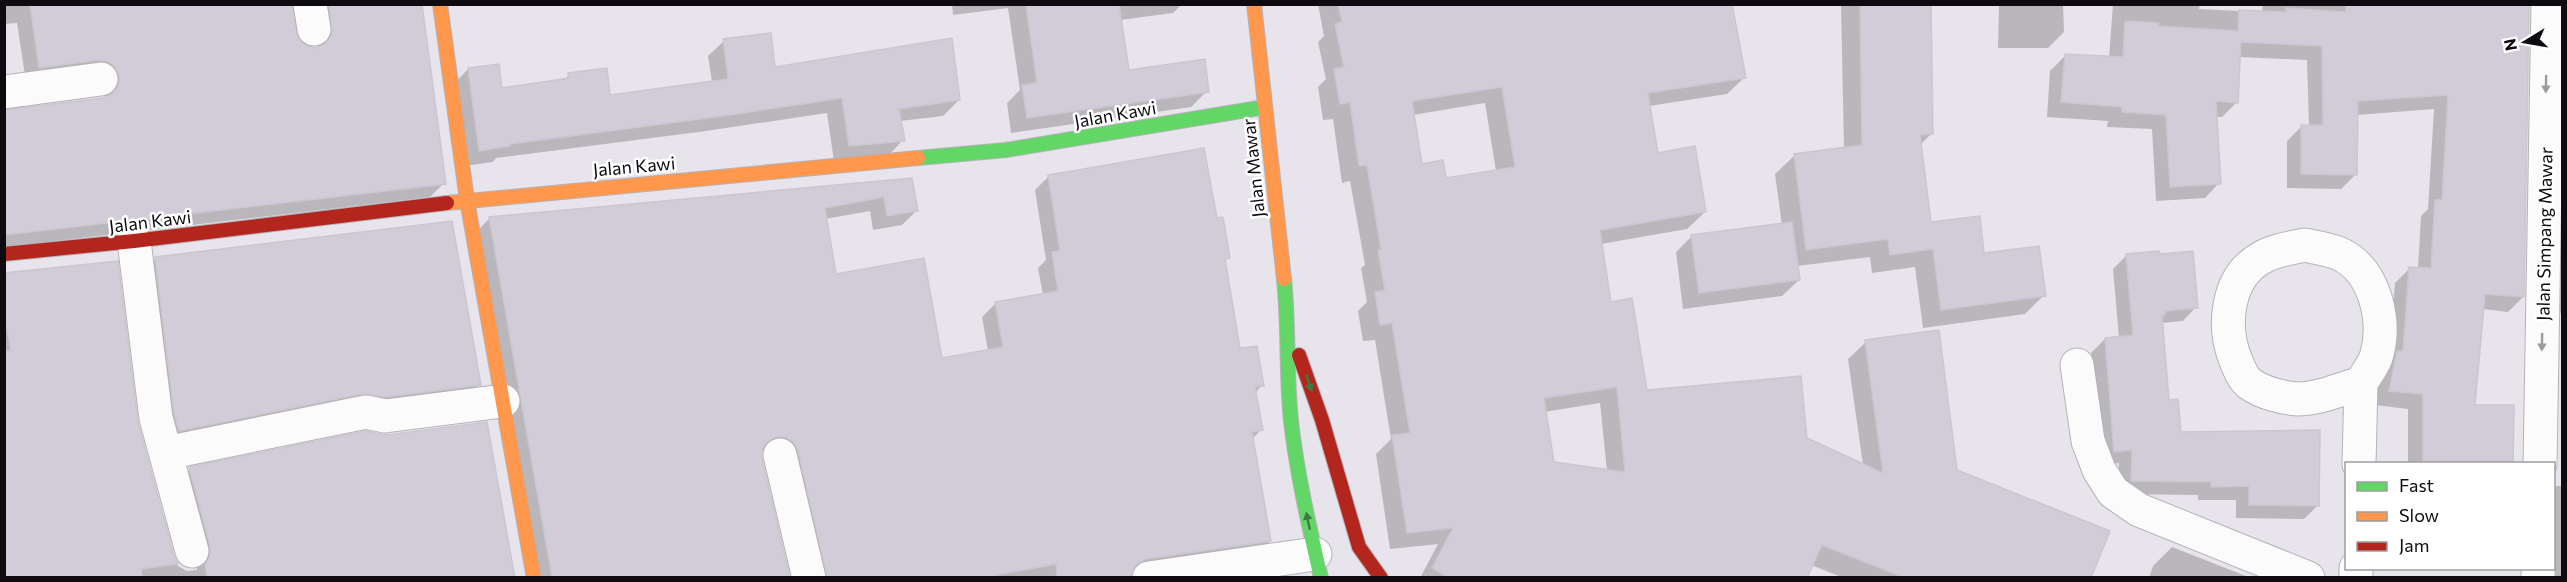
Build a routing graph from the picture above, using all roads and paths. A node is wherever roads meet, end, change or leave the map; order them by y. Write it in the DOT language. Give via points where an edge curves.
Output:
graph roads {
  1 [pos="440,4"];
  2 [pos="1254,4"];
  3 [pos="2548,4"];
  4 [pos="101,79"];
  5 [pos="4,92"];
  6 [pos="1265,107"];
  7 [pos="467,200"];
  8 [pos="134,241"];
  9 [pos="4,254"];
  10 [pos="1289,327"];
  11 [pos="2077,365"];
  12 [pos="2361,383"];
  13 [pos="502,400"];
  14 [pos="166,453"];
  15 [pos="780,455"];
  16 [pos="2359,462"];
  17 [pos="2540,462"];
  18 [pos="192,551"];
  19 [pos="1318,566"];
  20 [pos="534,578"];
  21 [pos="809,578"];
  22 [pos="1149,578"];
  23 [pos="1381,578"];
  24 [pos="2308,578"];
  1 -- 7 [label="street"];
  2 -- 6 [label="street, Jalan Mawar"];
  3 -- 17 [label="street, Jalan Simpang Mawar, one-way"];
  4 -- 5 [label="street"];
  6 -- 7 [label="street, Jalan Kawi" via="1006,150"];
  6 -- 10 [label="street, Jalan Mawar"];
  7 -- 8 [label="street, Jalan Kawi"];
  7 -- 13 [label="street"];
  8 -- 9 [label="street, Jalan Kawi"];
  8 -- 14 [label="street" via="156,418"];
  19 -- 10 [label="street, Jalan Mawar, one-way" via="1291,419"];
  10 -- 23 [label="street, Jalan Mawar, one-way" via="1322,420 1359,547"];
  11 -- 24 [label="street" via="2088,441 2113,492 2139,510"];
  12 -- 12 [label="street" via="2299,399 2273,395 2249,384 2231,350 2227,323 2239,279 2259,258 2305,245 2341,254 2361,269 2374,290 2379,313 2377,355"];
  12 -- 16 [label="street"];
  13 -- 14 [label="street" via="385,416 366,412"];
  13 -- 20 [label="street"];
  14 -- 18 [label="street"];
  15 -- 21 [label="street"];
  19 -- 22 [label="street"];
}
